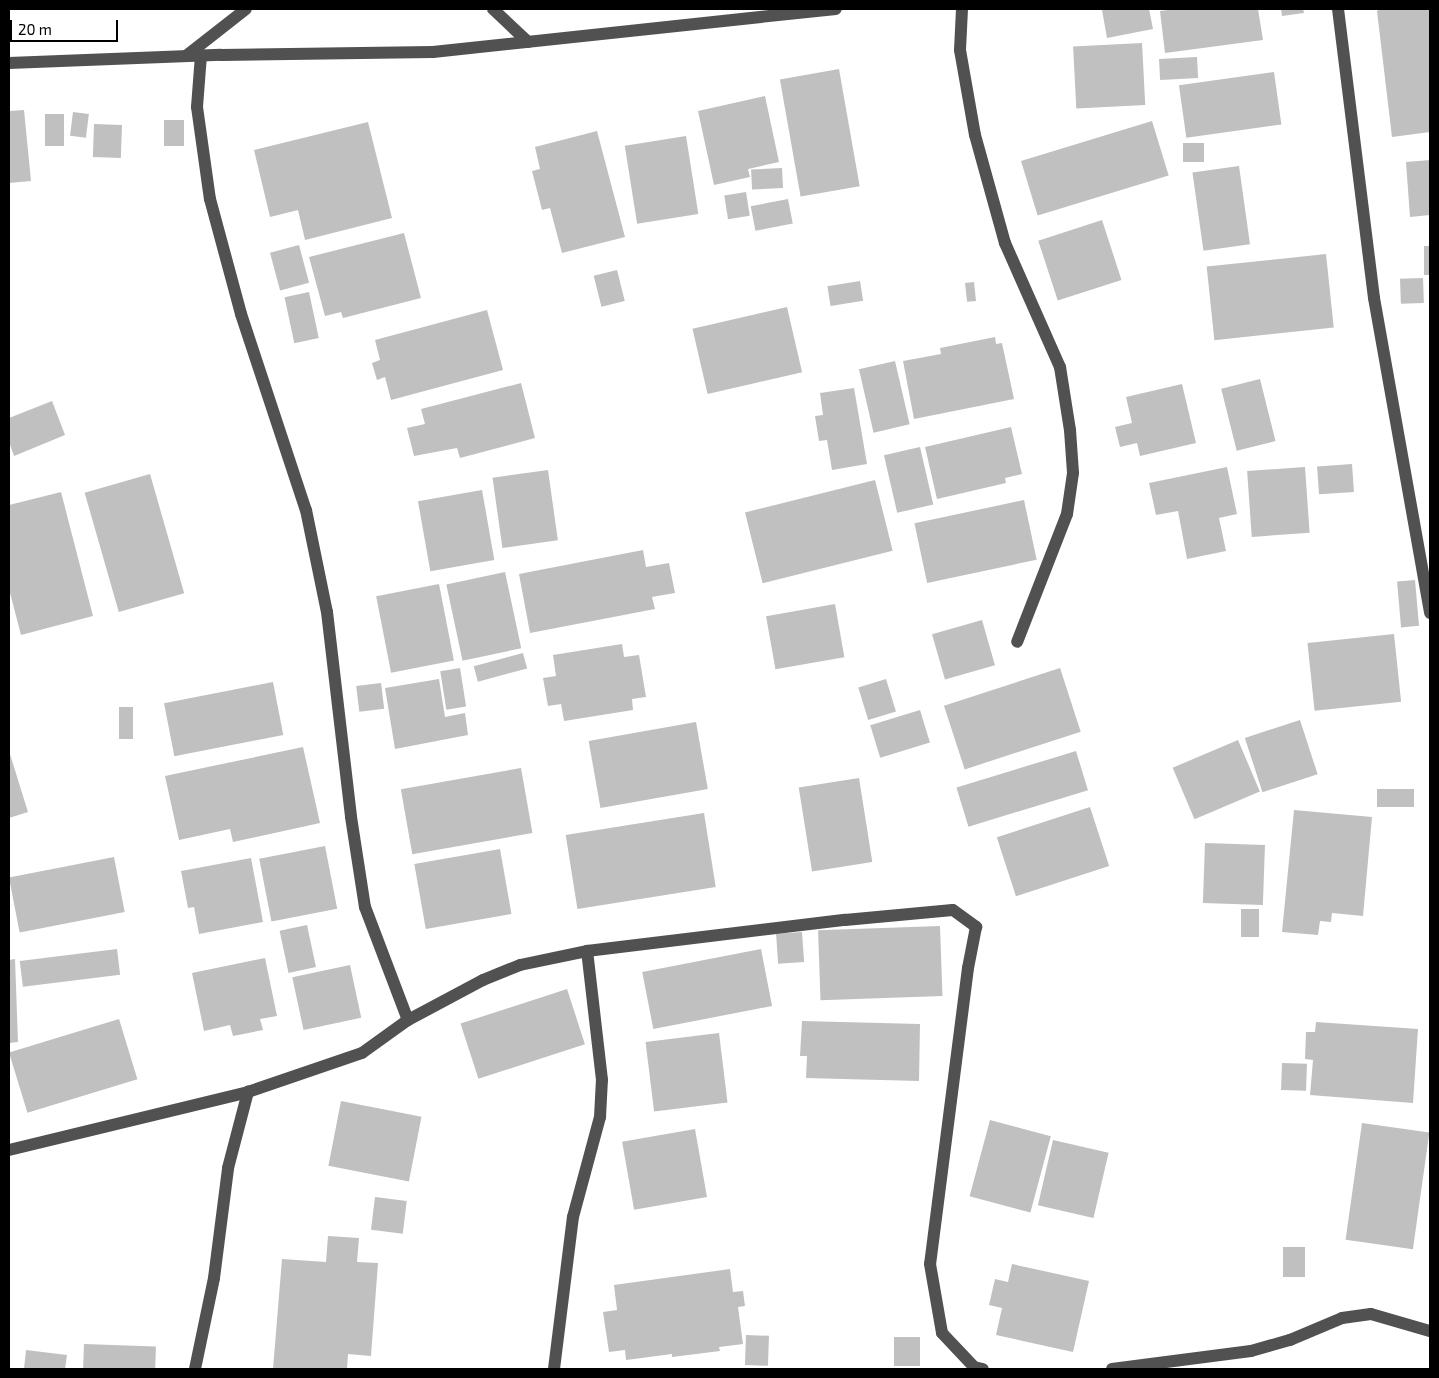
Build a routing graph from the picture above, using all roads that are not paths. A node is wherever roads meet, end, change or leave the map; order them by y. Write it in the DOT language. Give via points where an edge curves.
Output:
graph roads {
  1 [pos="246,9"];
  2 [pos="493,9"];
  3 [pos="836,9"];
  4 [pos="962,9"];
  5 [pos="1338,9"];
  6 [pos="528,42"];
  7 [pos="201,55"];
  8 [pos="186,56"];
  9 [pos="9,63"];
  10 [pos="1430,613"];
  11 [pos="1017,642"];
  12 [pos="587,951"];
  13 [pos="408,1020"];
  14 [pos="248,1092"];
  15 [pos="9,1150"];
  16 [pos="1430,1331"];
  17 [pos="977,1368"];
  18 [pos="195,1369"];
  19 [pos="554,1369"];
  20 [pos="1112,1369"];
  1 -- 8 [label="street"];
  2 -- 6 [label="street"];
  3 -- 6 [label="street"];
  4 -- 11 [label="street" via="960,50 975,135 1005,243 1060,367 1071,447 1073,473 1067,514"];
  5 -- 10 [label="street" via="1374,298"];
  6 -- 7 [label="street" via="433,52"];
  7 -- 8 [label="street"];
  7 -- 13 [label="street" via="197,107 210,199 241,314 306,510 327,612 365,907"];
  8 -- 9 [label="street"];
  12 -- 13 [label="street" via="520,965 483,980"];
  12 -- 17 [label="street" via="953,910 976,927 930,1264 942,1333"];
  12 -- 19 [label="street" via="602,1080 600,1117 573,1217"];
  13 -- 14 [label="street" via="362,1053"];
  14 -- 15 [label="street"];
  14 -- 18 [label="street" via="228,1168 214,1278"];
  16 -- 20 [label="street" via="1371,1314 1342,1318 1290,1340 1251,1351"];
}
